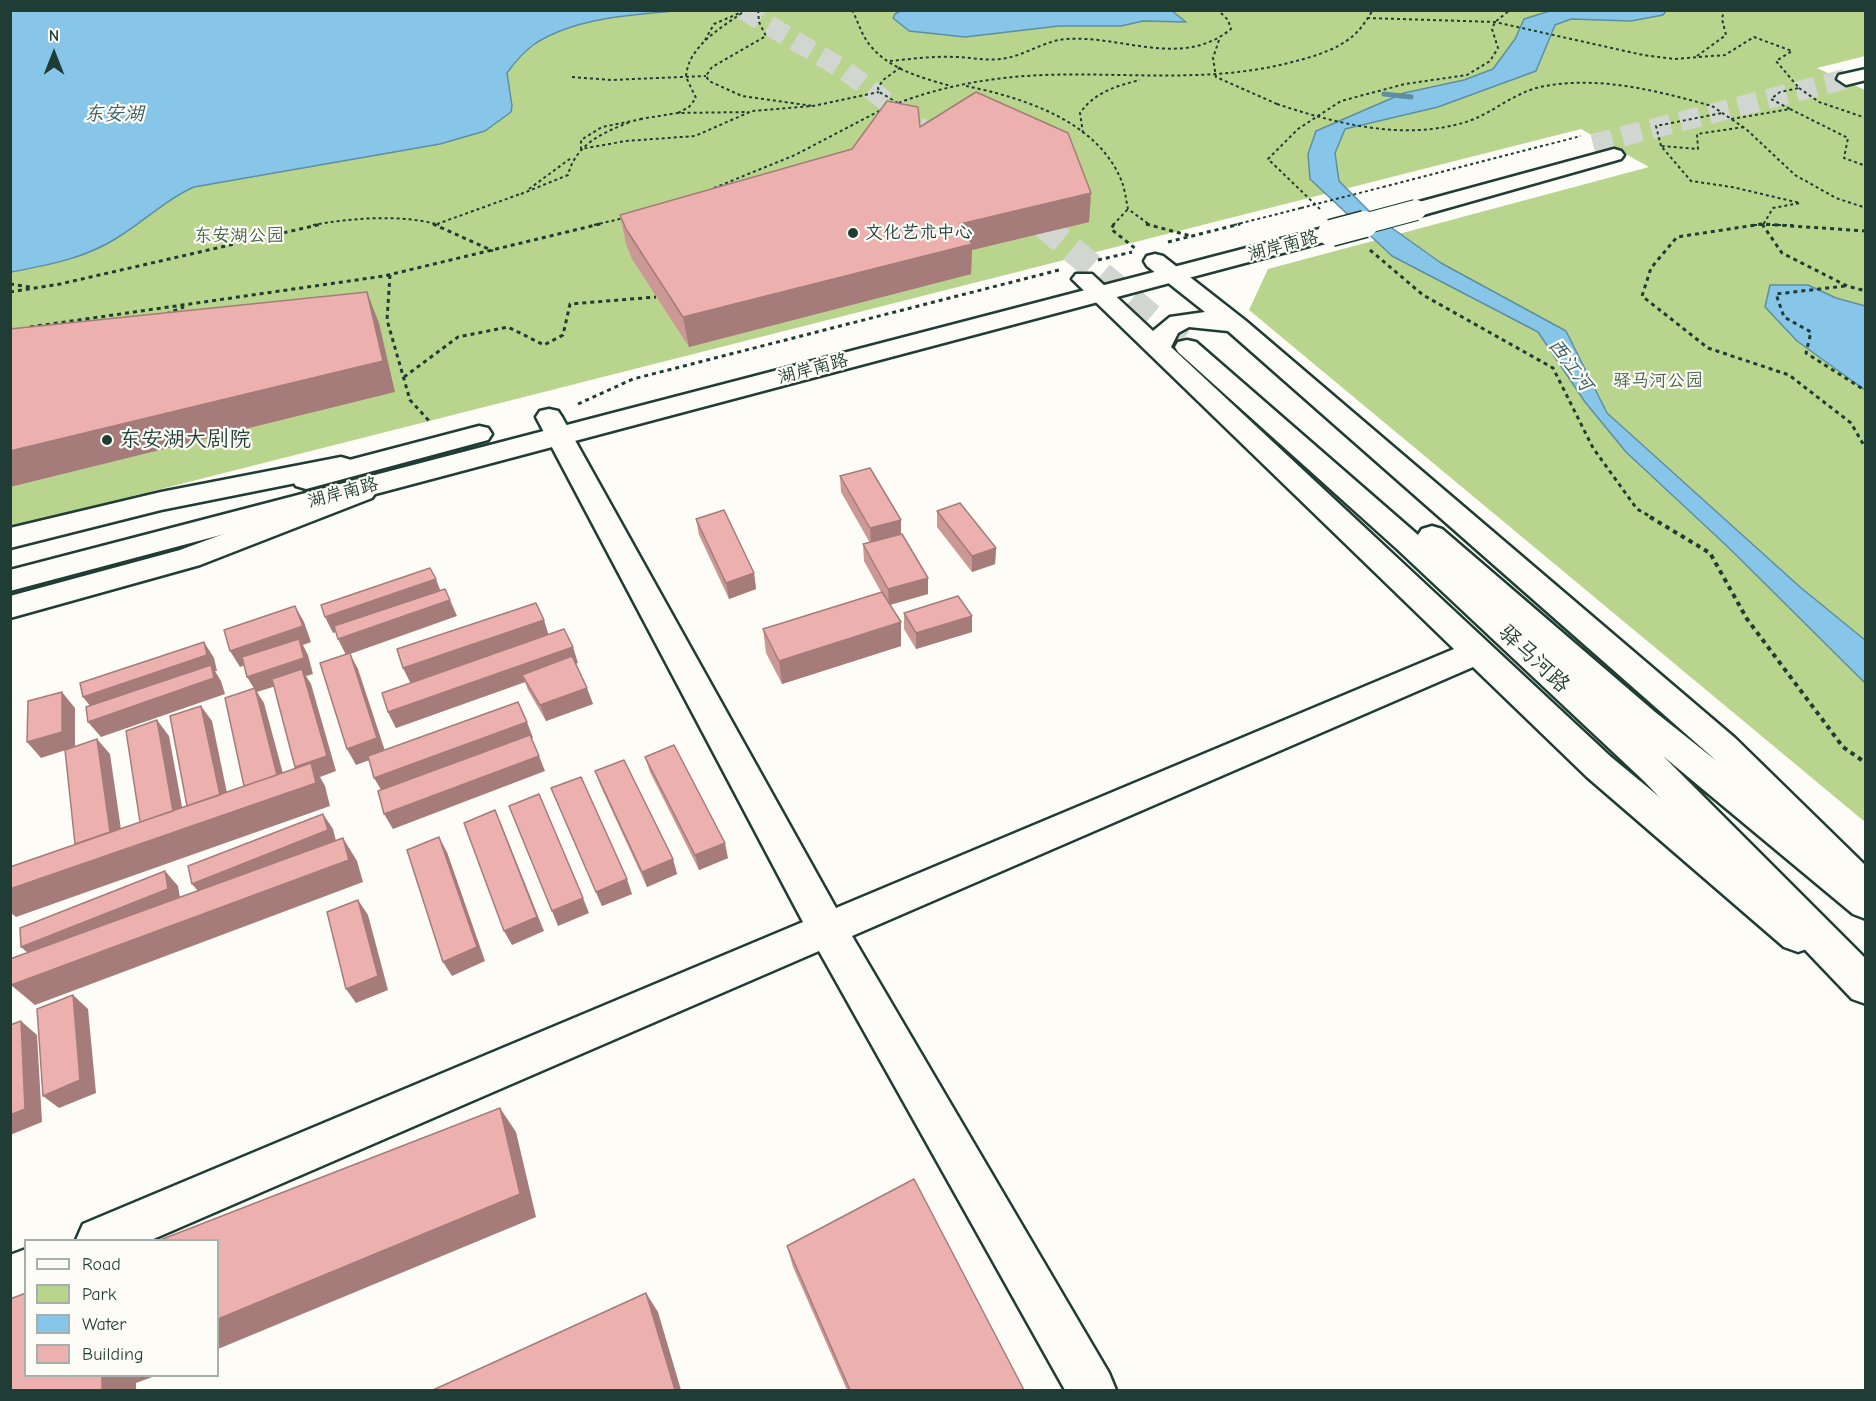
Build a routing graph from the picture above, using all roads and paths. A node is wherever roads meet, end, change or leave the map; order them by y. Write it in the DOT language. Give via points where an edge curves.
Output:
graph roads {
  1 [pos="746,10"];
  2 [pos="758,10"];
  3 [pos="852,10"];
  4 [pos="1218,10"];
  5 [pos="1372,10"];
  6 [pos="1724,10"];
  7 [pos="1367,18"];
  8 [pos="1219,40"];
  9 [pos="702,46"];
  10 [pos="1694,58"];
  11 [pos="890,61"];
  12 [pos="901,67"];
  13 [pos="1866,74"];
  14 [pos="686,76"];
  15 [pos="706,76"];
  16 [pos="572,77"];
  17 [pos="1216,77"];
  18 [pos="1144,78"];
  19 [pos="1846,79"];
  20 [pos="961,85"];
  21 [pos="952,86"];
  22 [pos="1799,88"];
  23 [pos="879,92"];
  24 [pos="898,103"];
  25 [pos="813,106"];
  26 [pos="1790,109"];
  27 [pos="752,111"];
  28 [pos="678,113"];
  29 [pos="1722,113"];
  30 [pos="1866,118"];
  31 [pos="642,119"];
  32 [pos="1731,119"];
  33 [pos="1744,128"];
  34 [pos="1083,133"];
  35 [pos="1587,140"];
  36 [pos="1661,146"];
  37 [pos="581,149"];
  38 [pos="1614,155"];
  39 [pos="574,156"];
  40 [pos="1866,166"];
  41 [pos="705,191"];
  42 [pos="521,194"];
  43 [pos="1400,198"];
  44 [pos="1866,208"];
  45 [pos="1128,209"];
  46 [pos="629,216"];
  47 [pos="1316,220"];
  48 [pos="436,224"];
  49 [pos="1762,224"];
  50 [pos="1866,231"];
  51 [pos="1191,236"];
  52 [pos="494,251"];
  53 [pos="1155,262"];
  54 [pos="390,275"];
  55 [pos="1086,276"];
  56 [pos="10,284"];
  57 [pos="1847,286"];
  58 [pos="34,287"];
  59 [pos="1865,290"];
  60 [pos="10,292"];
  61 [pos="656,297"];
  62 [pos="191,304"];
  63 [pos="161,316"];
  64 [pos="22,328"];
  65 [pos="1198,340"];
  66 [pos="404,377"];
  67 [pos="1866,391"];
  68 [pos="554,426"];
  69 [pos="448,441"];
  70 [pos="1593,448"];
  71 [pos="1866,449"];
  72 [pos="387,469"];
  73 [pos="10,538"];
  74 [pos="10,558"];
  75 [pos="10,581"];
  76 [pos="10,607"];
  77 [pos="1478,652"];
  78 [pos="1866,763"];
  79 [pos="1866,889"];
  80 [pos="1866,903"];
  81 [pos="827,929"];
  82 [pos="1866,986"];
  83 [pos="1866,992"];
  84 [pos="101,1239"];
  85 [pos="1092,1390"];
  1 -- 9 [label="path, bridge"];
  1 -- 9 [label="path, bridge" via="714,24"];
  2 -- 15 [label="path, bridge" via="766,36 720,61"];
  3 -- 11 [label="path" via="867,42"];
  4 -- 8 [label="path" via="1231,29"];
  5 -- 7 [label="path"];
  6 -- 10 [label="path" via="1726,35"];
  7 -- 10 [label="path" via="1495,22 1643,55"];
  7 -- 17 [label="path" via="1360,29 1326,52 1284,66"];
  8 -- 11 [label="path" via="1162,49 1066,39 1003,59"];
  8 -- 17 [label="path" via="1212,54"];
  9 -- 14 [label="path, bridge" via="688,61"];
  10 -- 22 [label="path" via="1725,55 1754,37 1777,43 1792,51 1776,61"];
  11 -- 12 [label="path"];
  12 -- 21 [label="path"];
  12 -- 23 [label="path" via="883,80"];
  13 -- 19 [label="street"];
  14 -- 15 [label="path"];
  14 -- 16 [label="path" via="611,80"];
  14 -- 28 [label="path, bridge" via="696,98"];
  15 -- 25 [label="path, bridge" via="714,85 742,96"];
  17 -- 18 [label="path"];
  17 -- 29 [label="path, bridge" via="1314,117 1373,129 1466,122 1512,96 1544,86 1572,84 1623,86 1668,94 1712,106"];
  18 -- 20 [label="path" via="1046,75"];
  18 -- 34 [label="path" via="1109,88 1088,101 1080,113"];
  20 -- 21 [label="path"];
  20 -- 34 [label="path" via="1038,105"];
  21 -- 24 [label="path"];
  22 -- 26 [label="path" via="1780,92 1771,99"];
  22 -- 30 [label="path" via="1819,102"];
  23 -- 24 [label="path"];
  23 -- 25 [label="path, bridge"];
  24 -- 41 [label="path" via="795,155"];
  25 -- 27 [label="path, bridge"];
  26 -- 32 [label="path"];
  26 -- 40 [label="path" via="1848,138 1844,158"];
  27 -- 28 [label="path"];
  27 -- 37 [label="path" via="695,136"];
  28 -- 31 [label="path"];
  29 -- 32 [label="path"];
  29 -- 36 [label="path" via="1656,126"];
  31 -- 37 [label="path" via="596,138"];
  31 -- 37 [label="path" via="594,130 581,140"];
  32 -- 33 [label="path"];
  33 -- 36 [label="path" via="1697,134 1698,149"];
  33 -- 44 [label="path" via="1795,176 1836,198"];
  34 -- 45 [label="path" via="1108,158 1126,186"];
  35 -- 43 [label="street, 湖岸南路"];
  35 -- 43 [label="path"];
  36 -- 49 [label="path" via="1691,181 1800,203 1773,208"];
  37 -- 39 [label="path"];
  38 -- 43 [label="street, 湖岸南路"];
  39 -- 42 [label="path" via="543,182"];
  39 -- 42 [label="path" via="568,175"];
  42 -- 48 [label="path"];
  43 -- 47 [label="street, 湖岸南路, bridge"];
  43 -- 47 [label="path, bridge"];
  45 -- 51 [label="path" via="1146,224"];
  45 -- 53 [label="path" via="1116,218 1111,229"];
  46 -- 52 [label="path"];
  47 -- 51 [label="path"];
  47 -- 53 [label="street, 湖岸南路"];
  48 -- 52 [label="path"];
  48 -- 58 [label="path" via="381,219 312,225"];
  49 -- 50 [label="path"];
  49 -- 57 [label="path" via="1782,253"];
  49 -- 71 [label="path" via="1677,237 1651,268 1642,296 1708,348 1789,375 1851,423"];
  51 -- 53 [label="path"];
  52 -- 54 [label="path"];
  53 -- 55 [label="street, 湖岸南路"];
  53 -- 55 [label="path"];
  53 -- 65 [label="street"];
  54 -- 62 [label="path"];
  54 -- 66 [label="path" via="387,320"];
  55 -- 65 [label="street"];
  55 -- 68 [label="street, 湖岸南路"];
  55 -- 68 [label="path" via="633,379"];
  56 -- 58 [label="path"];
  57 -- 59 [label="path"];
  57 -- 67 [label="path" via="1821,291 1800,288 1776,294 1784,317 1811,332 1806,353"];
  58 -- 60 [label="path"];
  61 -- 66 [label="path" via="570,304 563,335 544,345 508,327 458,337"];
  62 -- 63 [label="path"];
  62 -- 64 [label="path"];
  65 -- 77 [label="street"];
  65 -- 79 [label="street" via="1723,747"];
  65 -- 80 [label="street, 驿马河路" via="1643,721"];
  65 -- 82 [label="street, 驿马河路" via="1407,542 1656,771"];
  66 -- 69 [label="path" via="410,400"];
  68 -- 69 [label="street, 湖岸南路"];
  68 -- 72 [label="street, 湖岸南路"];
  68 -- 81 [label="street"];
  69 -- 72 [label="street, 湖岸南路"];
  70 -- 78 [label="path" via="1637,509 1710,553 1754,628 1843,747"];
  72 -- 73 [label="street" via="161,501"];
  72 -- 74 [label="street, 湖岸南路" via="261,493"];
  72 -- 75 [label="street, 湖岸南路"];
  72 -- 76 [label="street" via="189,558"];
  77 -- 81 [label="street"];
  77 -- 83 [label="street" via="1599,767"];
  81 -- 84 [label="street"];
  81 -- 85 [label="street"];
}
